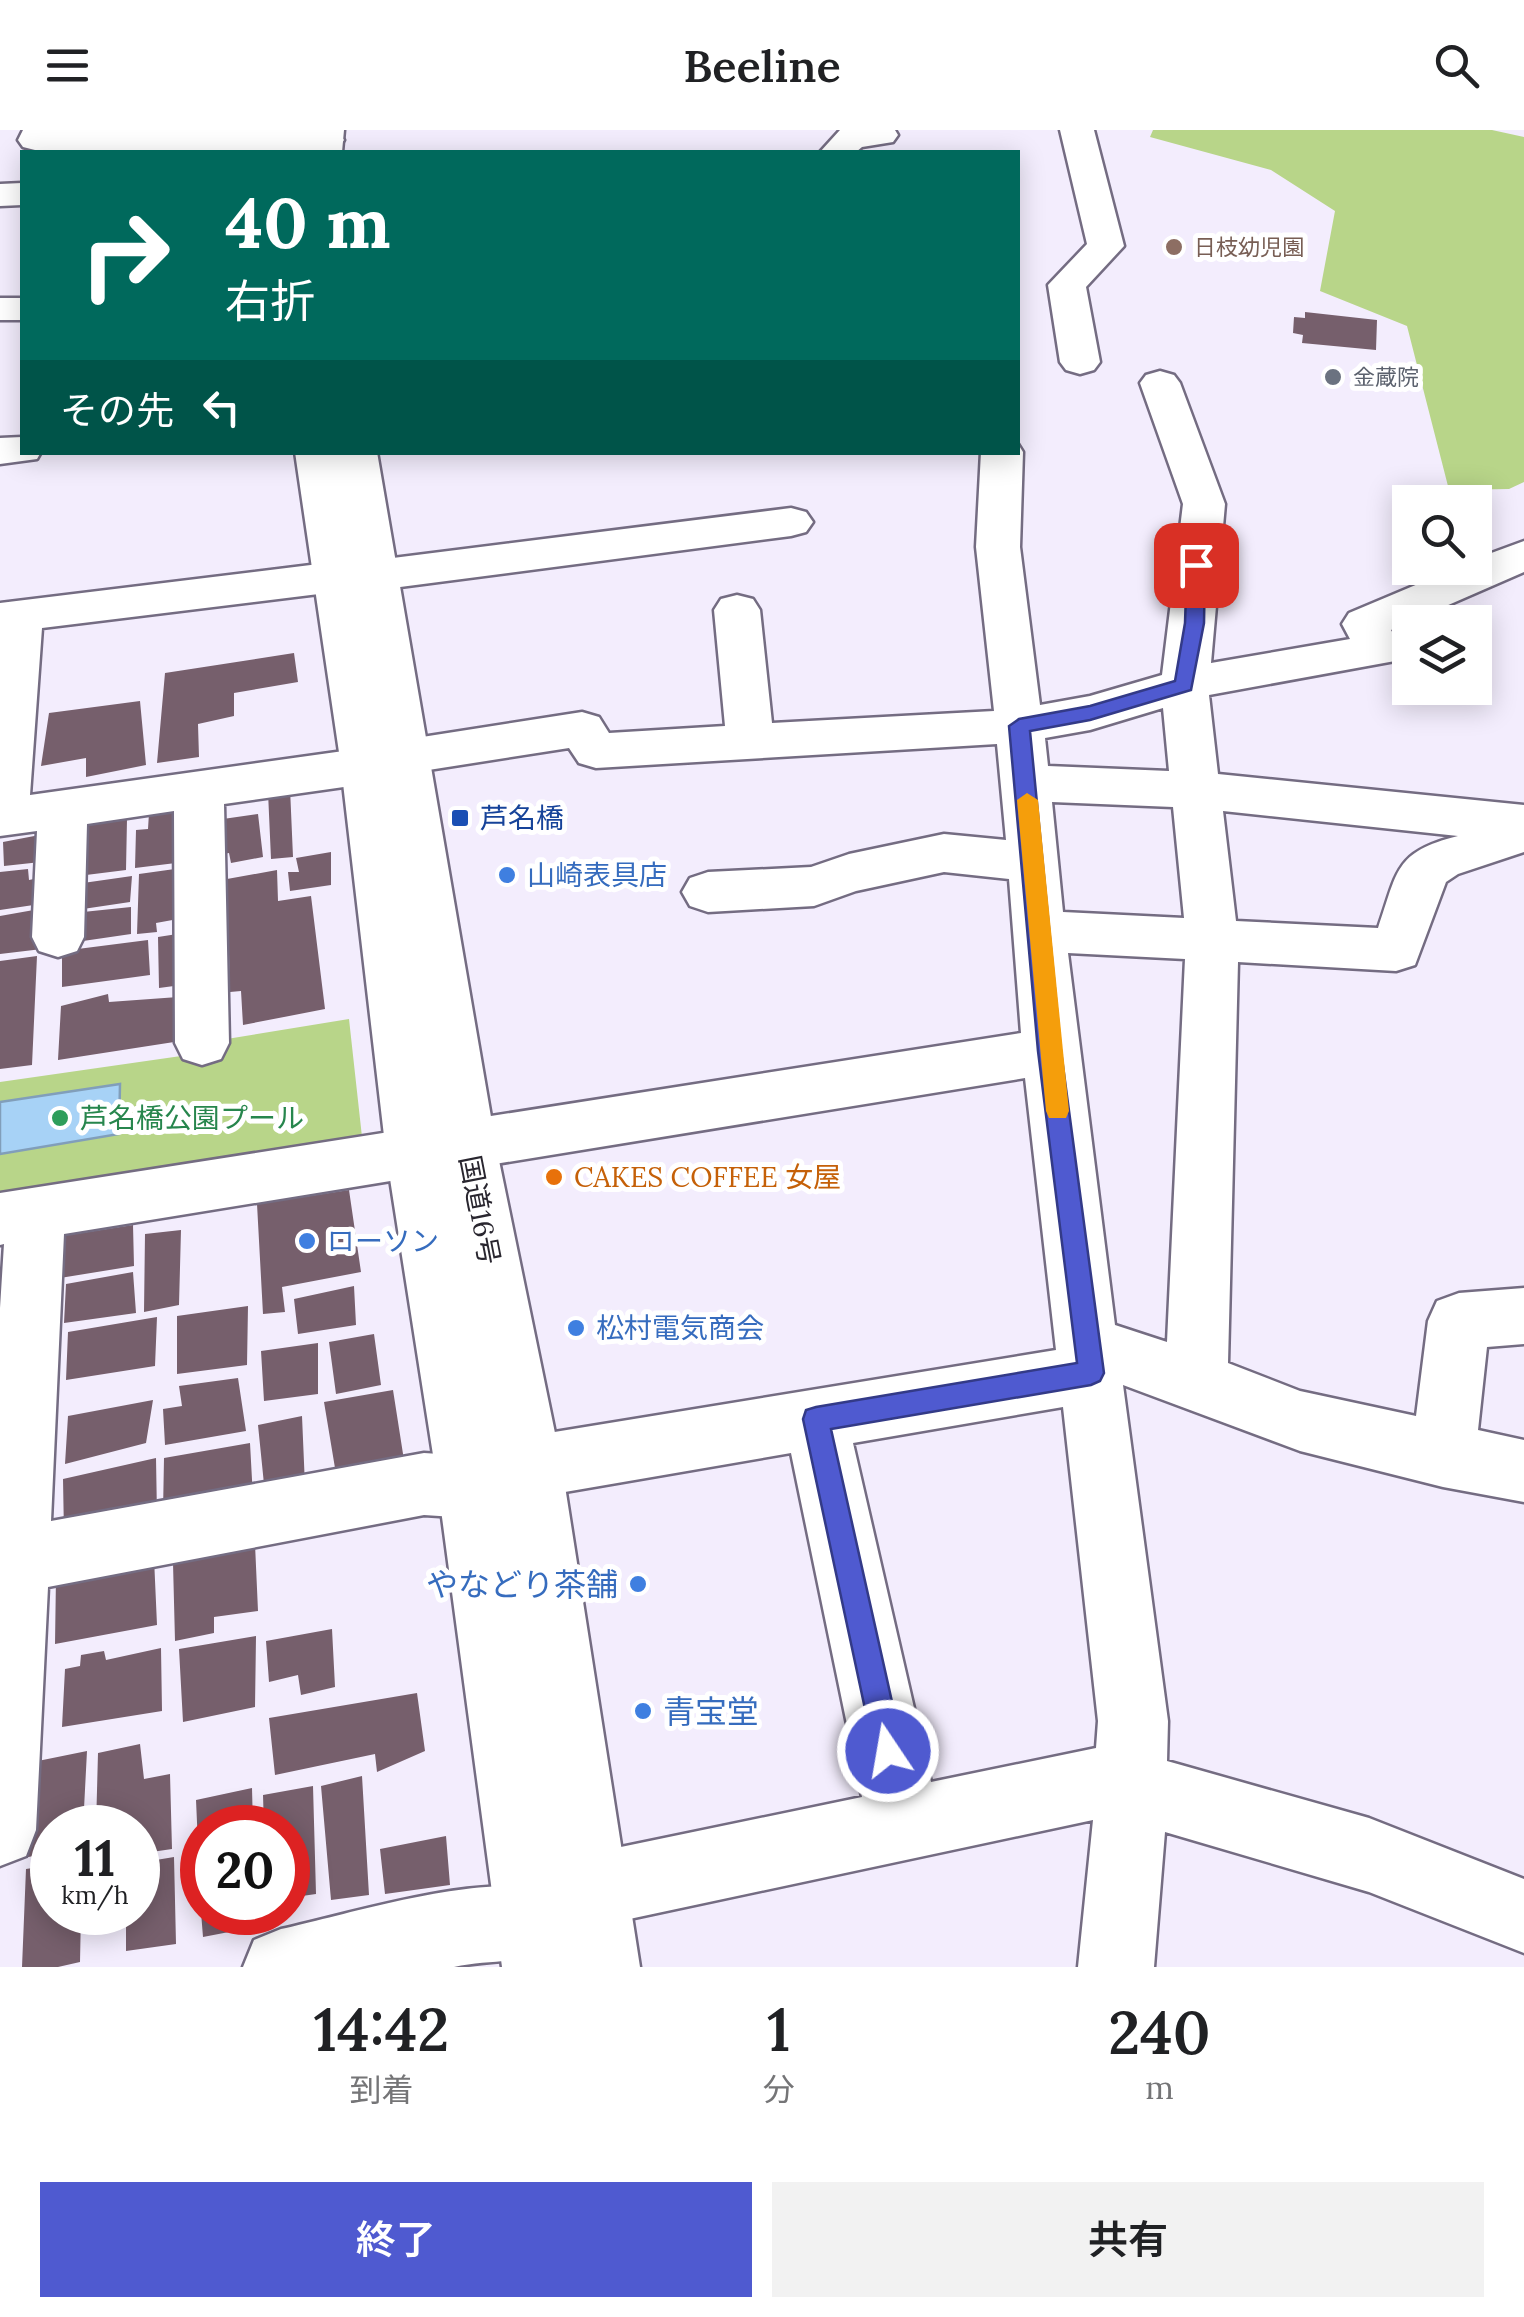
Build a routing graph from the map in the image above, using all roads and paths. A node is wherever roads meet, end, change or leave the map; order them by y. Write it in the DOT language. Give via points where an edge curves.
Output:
graph roads {
  1 [pos="40,130"];
  2 [pos="1077,130"];
  3 [pos="881,139"];
  4 [pos="338,141"];
  5 [pos="839,150"];
  6 [pos="1080,362"];
  7 [pos="1160,383"];
  8 [pos="317,455"];
  9 [pos="356,455"];
  10 [pos="1002,455"];
  11 [pos="791,522"];
  12 [pos="1524,556"];
  13 [pos="356,576"];
  14 [pos="737,610"];
  15 [pos="10,617"];
  16 [pos="1184,685"];
  17 [pos="1019,726"];
  18 [pos="750,742"];
  19 [pos="384,762"];
  20 [pos="1026,783"];
  21 [pos="199,790"];
  22 [pos="1195,790"];
  23 [pos="62,809"];
  24 [pos="2,818"];
  25 [pos="1524,825"];
  26 [pos="1032,862"];
  27 [pos="708,892"];
  28 [pos="1039,931"];
  29 [pos="58,938"];
  30 [pos="1212,940"];
  31 [pos="202,1043"];
  32 [pos="1050,1051"];
  33 [pos="441,1150"];
  34 [pos="18,1216"];
  35 [pos="1524,1316"];
  36 [pos="1089,1359"];
  37 [pos="1196,1380"];
  38 [pos="816,1419"];
  39 [pos="1442,1456"];
  40 [pos="530,1467"];
  41 [pos="1524,1472"];
  42 [pos="470,1487"];
  43 [pos="9,1561"];
  44 [pos="1133,1781"];
  45 [pos="904,1825"];
  46 [pos="0,1830"];
  47 [pos="1524,1916"];
  48 [pos="556,1926"];
  49 [pos="281,1967"];
  50 [pos="602,1967"];
  51 [pos="1116,1967"];
  1 -- 4 [label="main road" via="35,140"];
  2 -- 6 [label="main road" via="1106,246 1067,285"];
  3 -- 5 [label="main road" via="852,136"];
  7 -- 16 [label="main road" via="1204,504"];
  8 -- 13 [label="main road, 国道16号"];
  9 -- 13 [label="main road, 国道16号"];
  10 -- 17 [label="main road" via="998,547"];
  11 -- 13 [label="main road"];
  12 -- 16 [label="main road" via="1364,624 1379,650"];
  13 -- 15 [label="main road"];
  13 -- 19 [label="main road, 国道16号"];
  14 -- 18 [label="main road"];
  15 -- 24 [label="main road"];
  16 -- 17 [label="main road"];
  16 -- 22 [label="main road"];
  17 -- 18 [label="main road"];
  17 -- 20 [label="main road"];
  18 -- 19 [label="main road" via="596,751 582,729"];
  19 -- 21 [label="main road"];
  19 -- 33 [label="main road, 国道16号"];
  20 -- 22 [label="main road"];
  20 -- 26 [label="main road"];
  21 -- 23 [label="main road"];
  21 -- 31 [label="main road"];
  22 -- 25 [label="main road"];
  22 -- 30 [label="main road"];
  23 -- 24 [label="main road"];
  23 -- 29 [label="main road"];
  25 -- 30 [label="main road" via="1498,844 1442,859 1424,871 1396,950"];
  26 -- 27 [label="main road" via="944,853 814,886"];
  26 -- 28 [label="main road"];
  28 -- 30 [label="main road"];
  28 -- 32 [label="main road"];
  30 -- 37 [label="main road"];
  32 -- 33 [label="main road"];
  32 -- 36 [label="main road"];
  33 -- 34 [label="main road"];
  33 -- 40 [label="main road, 国道16号"];
  33 -- 42 [label="main road, 国道16号"];
  34 -- 43 [label="main road"];
  35 -- 39 [label="main road" via="1459,1321"];
  36 -- 37 [label="main road"];
  36 -- 38 [label="main road"];
  36 -- 44 [label="main road" via="1133,1721"];
  37 -- 39 [label="main road" via="1300,1421"];
  38 -- 40 [label="main road"];
  38 -- 45 [label="main road"];
  39 -- 41 [label="main road"];
  40 -- 48 [label="main road, 国道16号"];
  42 -- 43 [label="main road" via="424,1484"];
  42 -- 48 [label="main road, 国道16号"];
  43 -- 46 [label="main road"];
  44 -- 45 [label="main road"];
  44 -- 47 [label="main road" via="1370,1854"];
  44 -- 51 [label="main road"];
  45 -- 48 [label="main road"];
  48 -- 49 [label="main road" via="479,1924"];
  48 -- 50 [label="main road, 国道16号"];
}
